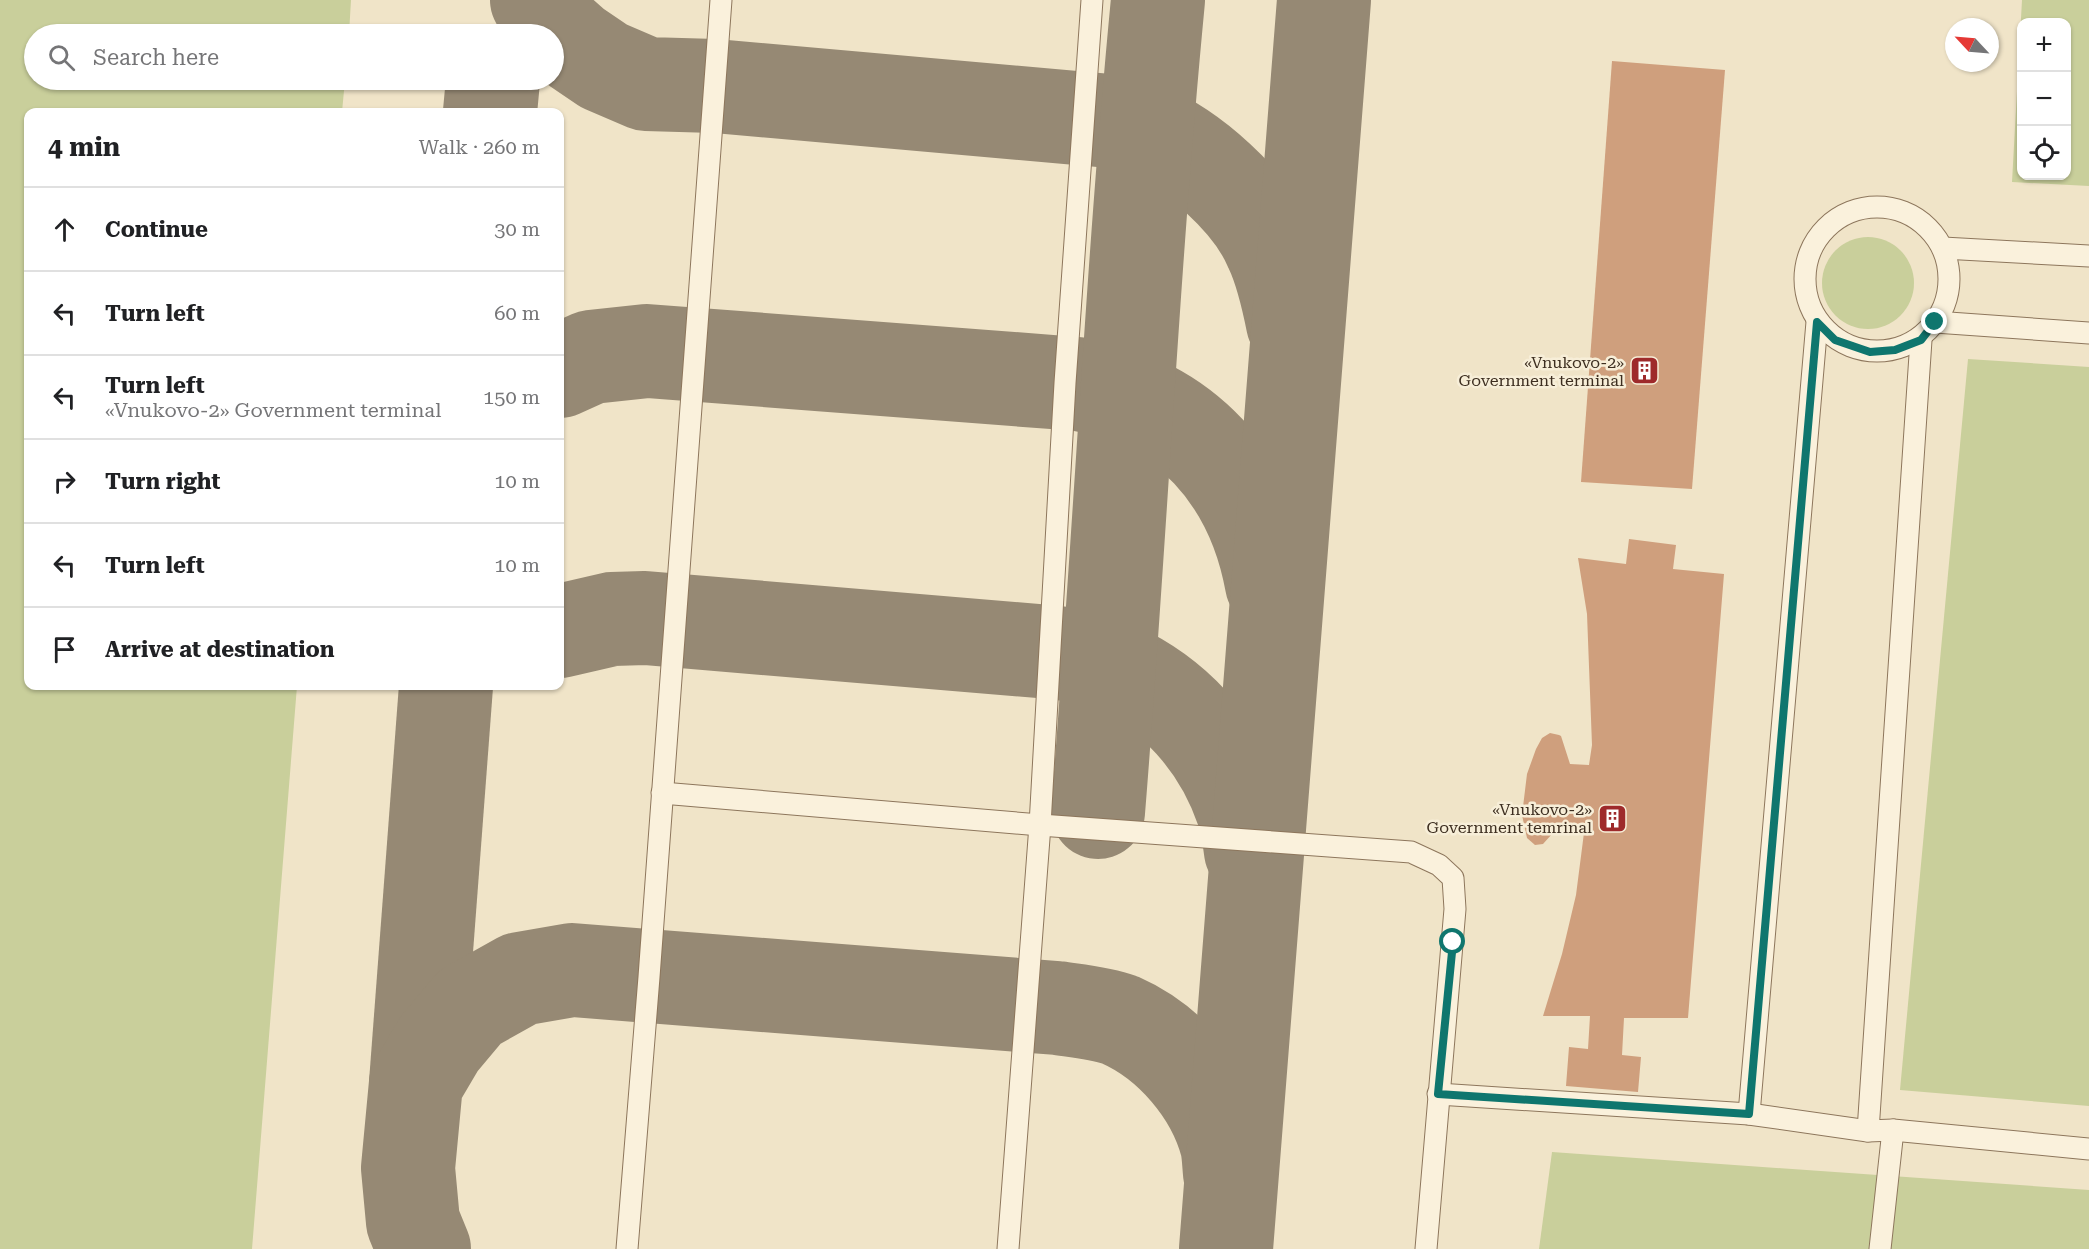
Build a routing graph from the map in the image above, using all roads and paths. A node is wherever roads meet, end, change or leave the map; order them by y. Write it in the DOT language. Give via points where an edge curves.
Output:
graph roads {
  1 [pos="721,0"];
  2 [pos="1092,0"];
  3 [pos="1942,248"];
  4 [pos="2089,256"];
  5 [pos="1817,322"];
  6 [pos="1935,322"];
  7 [pos="2089,333"];
  8 [pos="1921,340"];
  9 [pos="662,793"];
  10 [pos="1040,825"];
  11 [pos="1438,1094"];
  12 [pos="1749,1114"];
  13 [pos="1893,1130"];
  14 [pos="1868,1131"];
  15 [pos="2089,1149"];
  16 [pos="627,1249"];
  17 [pos="1008,1249"];
  18 [pos="1426,1249"];
  19 [pos="1880,1249"];
  1 -- 9 [label="lane"];
  2 -- 10 [label="lane"];
  3 -- 4 [label="lane"];
  3 -- 5 [label="lane" via="1928,227 1899,210 1875,206 1853,210 1830,222 1806,258 1804,291"];
  3 -- 6 [label="lane" via="1949,271 1948,296"];
  5 -- 8 [label="lane" via="1835,340 1870,352 1895,350"];
  5 -- 12 [label="lane"];
  6 -- 7 [label="lane"];
  6 -- 8 [label="lane"];
  8 -- 14 [label="lane"];
  9 -- 10 [label="lane"];
  9 -- 16 [label="lane"];
  10 -- 11 [label="lane" via="1411,852 1439,865 1453,878 1455,909"];
  10 -- 17 [label="lane"];
  11 -- 12 [label="lane"];
  11 -- 18 [label="lane"];
  12 -- 14 [label="lane"];
  13 -- 14 [label="lane"];
  13 -- 15 [label="lane"];
  13 -- 19 [label="lane"];
}
